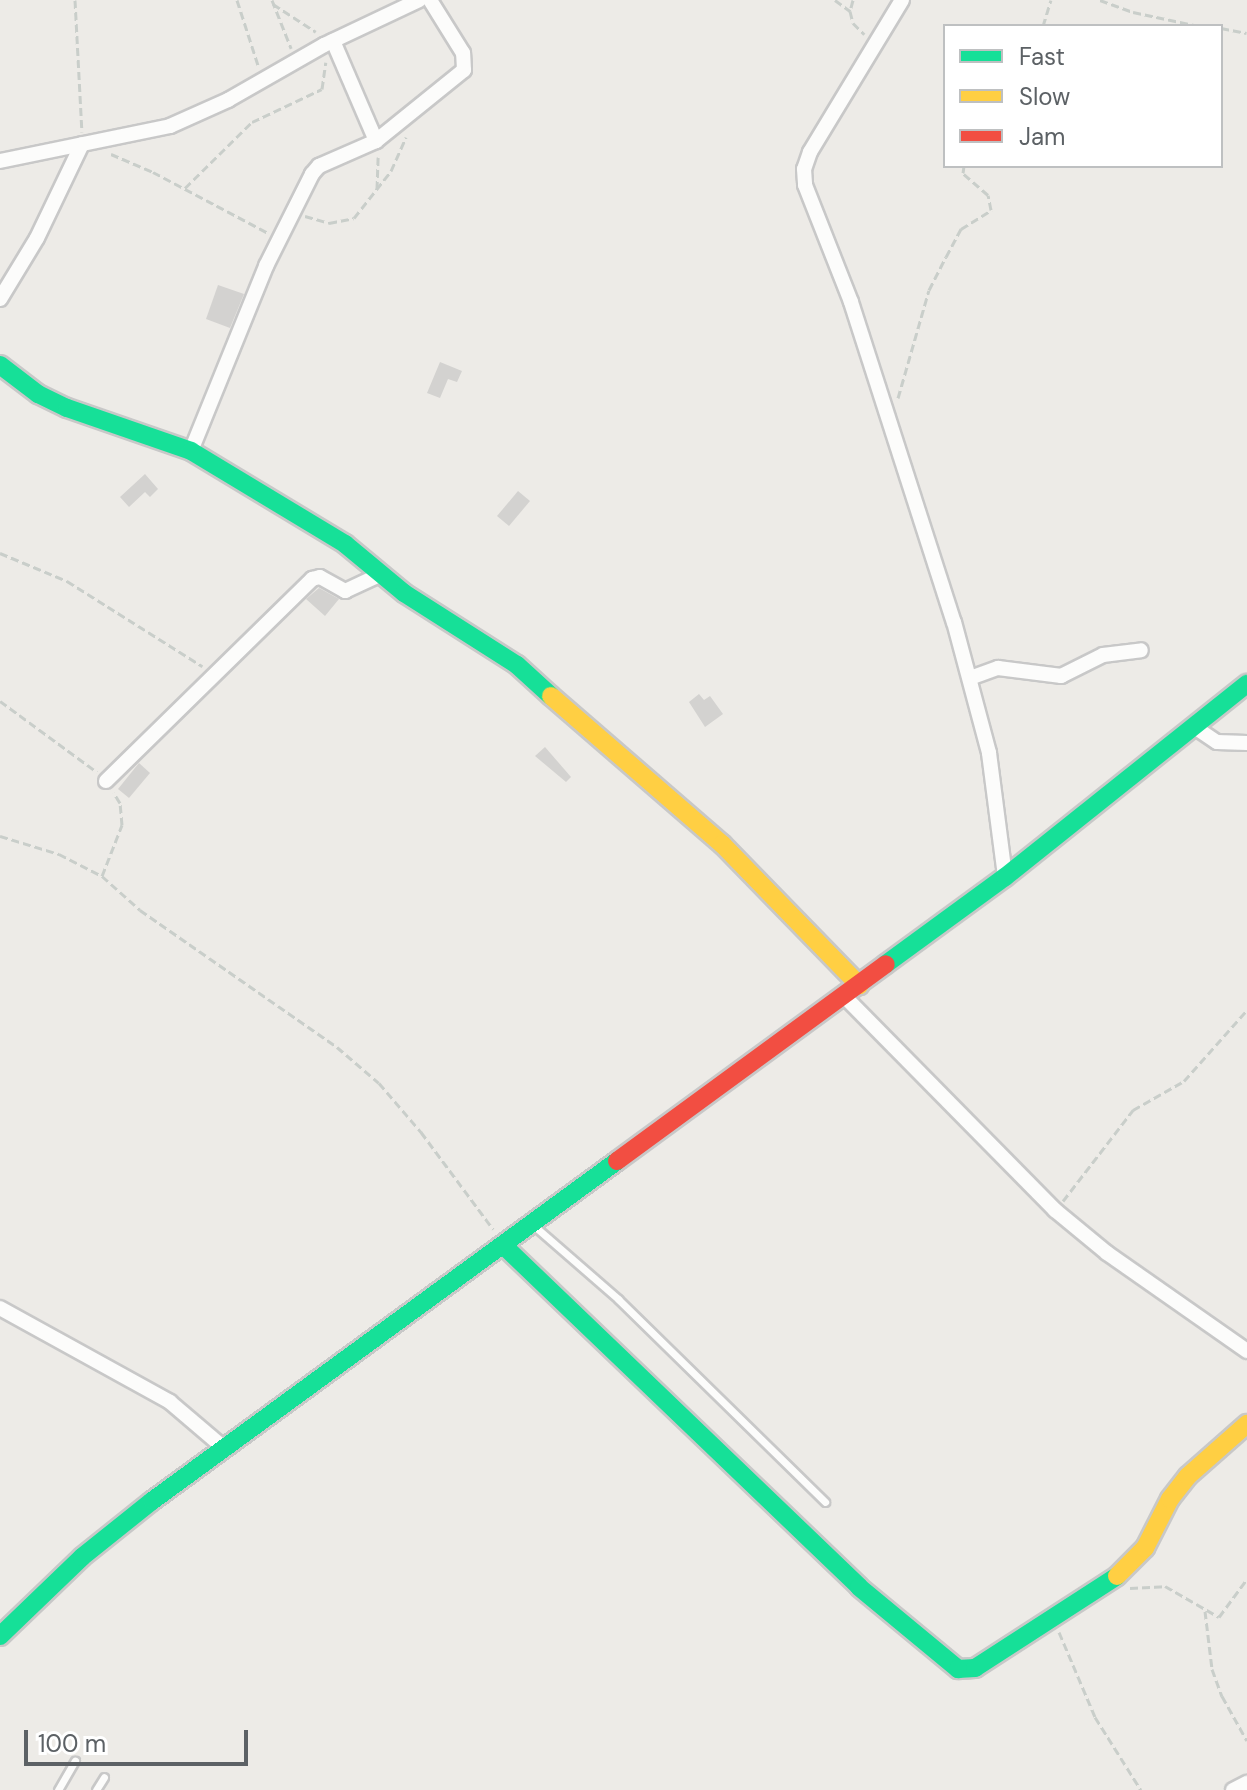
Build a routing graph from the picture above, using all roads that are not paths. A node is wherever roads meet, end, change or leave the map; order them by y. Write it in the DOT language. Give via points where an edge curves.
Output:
graph roads {
  1 [pos="419,0"];
  2 [pos="430,0"];
  3 [pos="902,0"];
  4 [pos="328,43"];
  5 [pos="376,141"];
  6 [pos="82,144"];
  7 [pos="0,161"];
  8 [pos="0,299"];
  9 [pos="0,365"];
  10 [pos="191,451"];
  11 [pos="381,574"];
  12 [pos="1141,650"];
  13 [pos="970,678"];
  14 [pos="1247,684"];
  15 [pos="1196,728"];
  16 [pos="1247,743"];
  17 [pos="106,781"];
  18 [pos="1005,877"];
  19 [pos="851,990"];
  20 [pos="533,1225"];
  21 [pos="504,1246"];
  22 [pos="0,1308"];
  23 [pos="1247,1351"];
  24 [pos="1247,1424"];
  25 [pos="224,1448"];
  26 [pos="825,1502"];
  27 [pos="0,1636"];
  28 [pos="75,1760"];
  29 [pos="104,1777"];
  30 [pos="1247,1783"];
  31 [pos="58,1790"];
  32 [pos="96,1790"];
  33 [pos="1233,1790"];
  1 -- 4 [label="street"];
  2 -- 5 [label="street" via="466,62 464,70"];
  3 -- 13 [label="street" via="810,152 805,185 851,302"];
  4 -- 5 [label="street"];
  4 -- 6 [label="street" via="170,126"];
  5 -- 10 [label="street" via="319,166 279,238"];
  6 -- 7 [label="street"];
  6 -- 8 [label="street" via="37,238"];
  9 -- 10 [label="street" via="67,408"];
  10 -- 11 [label="street" via="345,544"];
  11 -- 17 [label="street" via="345,591 320,577 312,579"];
  11 -- 19 [label="street" via="517,665 722,844"];
  12 -- 13 [label="street" via="1103,655 1061,676 998,668"];
  13 -- 18 [label="street" via="989,753"];
  14 -- 15 [label="street"];
  15 -- 16 [label="street" via="1217,742"];
  15 -- 18 [label="street"];
  18 -- 19 [label="street"];
  19 -- 20 [label="street"];
  19 -- 23 [label="street" via="964,1121 1055,1210"];
  20 -- 21 [label="street"];
  20 -- 26 [label="lane" via="618,1299"];
  21 -- 24 [label="street" via="830,1560 958,1669 975,1668 1124,1571 1145,1548 1188,1476"];
  21 -- 25 [label="street"];
  22 -- 25 [label="street" via="170,1402"];
  25 -- 27 [label="street" via="82,1557"];
  28 -- 31 [label="lane"];
  29 -- 32 [label="lane"];
  30 -- 33 [label="street"];
}
